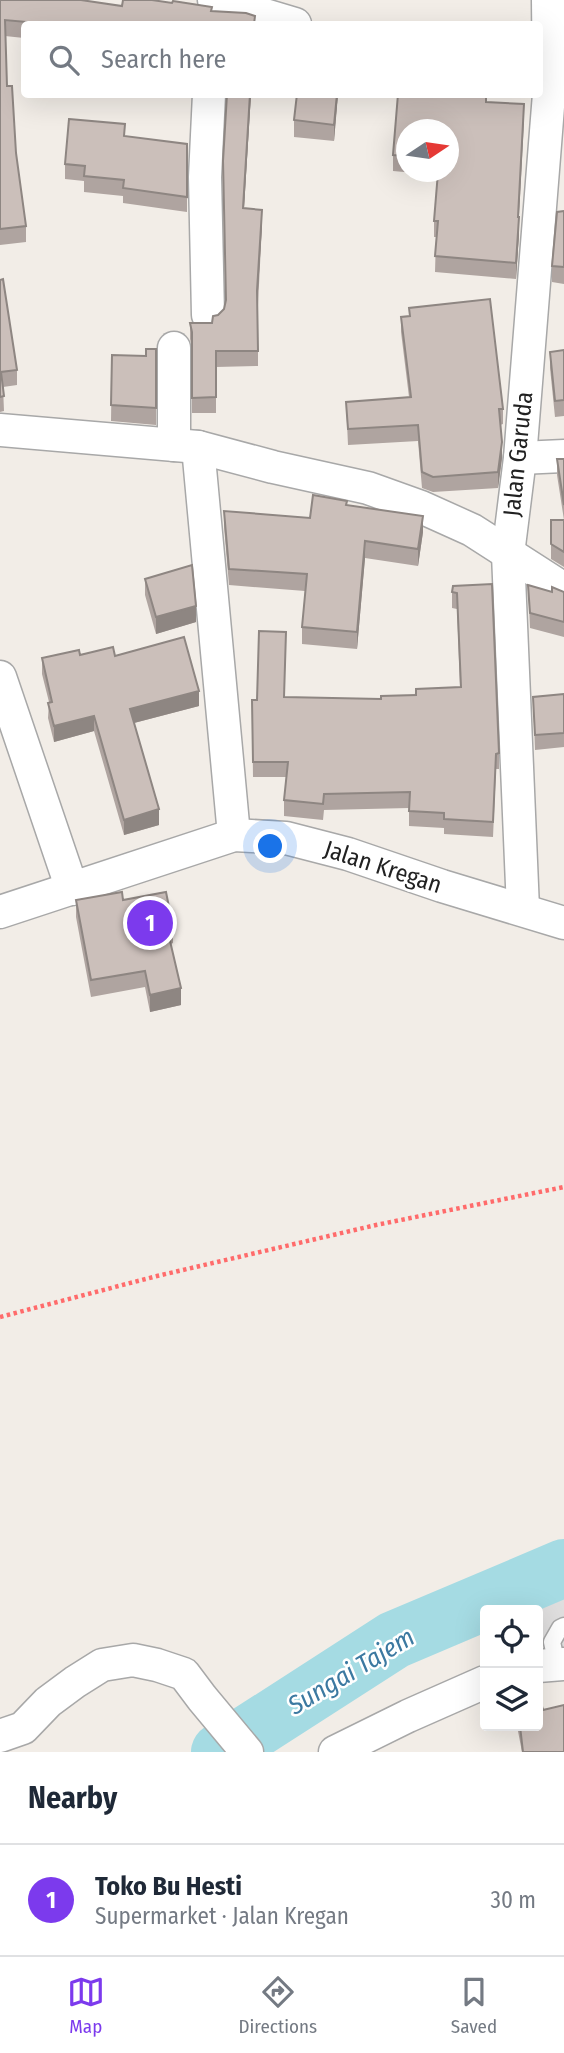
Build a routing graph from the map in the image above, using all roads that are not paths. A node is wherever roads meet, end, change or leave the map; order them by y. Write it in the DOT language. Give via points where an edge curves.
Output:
graph roads {
  1 [pos="214,0"];
  2 [pos="548,0"];
  3 [pos="212,21"];
  4 [pos="285,21"];
  5 [pos="551,94"];
  6 [pos="209,98"];
  7 [pos="208,315"];
  8 [pos="174,348"];
  9 [pos="0,430"];
  10 [pos="186,446"];
  11 [pos="564,456"];
  12 [pos="520,458"];
  13 [pos="508,554"];
  14 [pos="564,589"];
  15 [pos="0,677"];
  16 [pos="234,835"];
  17 [pos="72,888"];
  18 [pos="523,909"];
  19 [pos="0,912"];
  20 [pos="564,923"];
  21 [pos="564,1626"];
  22 [pos="553,1665"];
  23 [pos="480,1684"];
  24 [pos="0,1736"];
  25 [pos="247,1752"];
  26 [pos="335,1752"];
  1 -- 3 [label="street"];
  1 -- 4 [label="street"];
  2 -- 5 [label="street, Jalan Garuda"];
  5 -- 12 [label="street, Jalan Garuda"];
  6 -- 7 [label="street" via="205,177"];
  8 -- 10 [label="street"];
  9 -- 10 [label="street"];
  10 -- 13 [label="street" via="368,488 472,530"];
  10 -- 16 [label="street"];
  11 -- 12 [label="street"];
  12 -- 13 [label="street, Jalan Garuda"];
  13 -- 14 [label="street"];
  13 -- 18 [label="street, Jalan Garuda"];
  15 -- 17 [label="street"];
  16 -- 17 [label="street, Jalan Kregan"];
  16 -- 18 [label="street, Jalan Kregan" via="286,838 348,853"];
  17 -- 19 [label="street, Jalan Kregan"];
  18 -- 20 [label="street, Jalan Kregan"];
  21 -- 22 [label="lane" via="552,1642"];
  23 -- 26 [label="street"];
  24 -- 25 [label="street" via="23,1727 48,1702 102,1665 133,1660 184,1674"];
}
